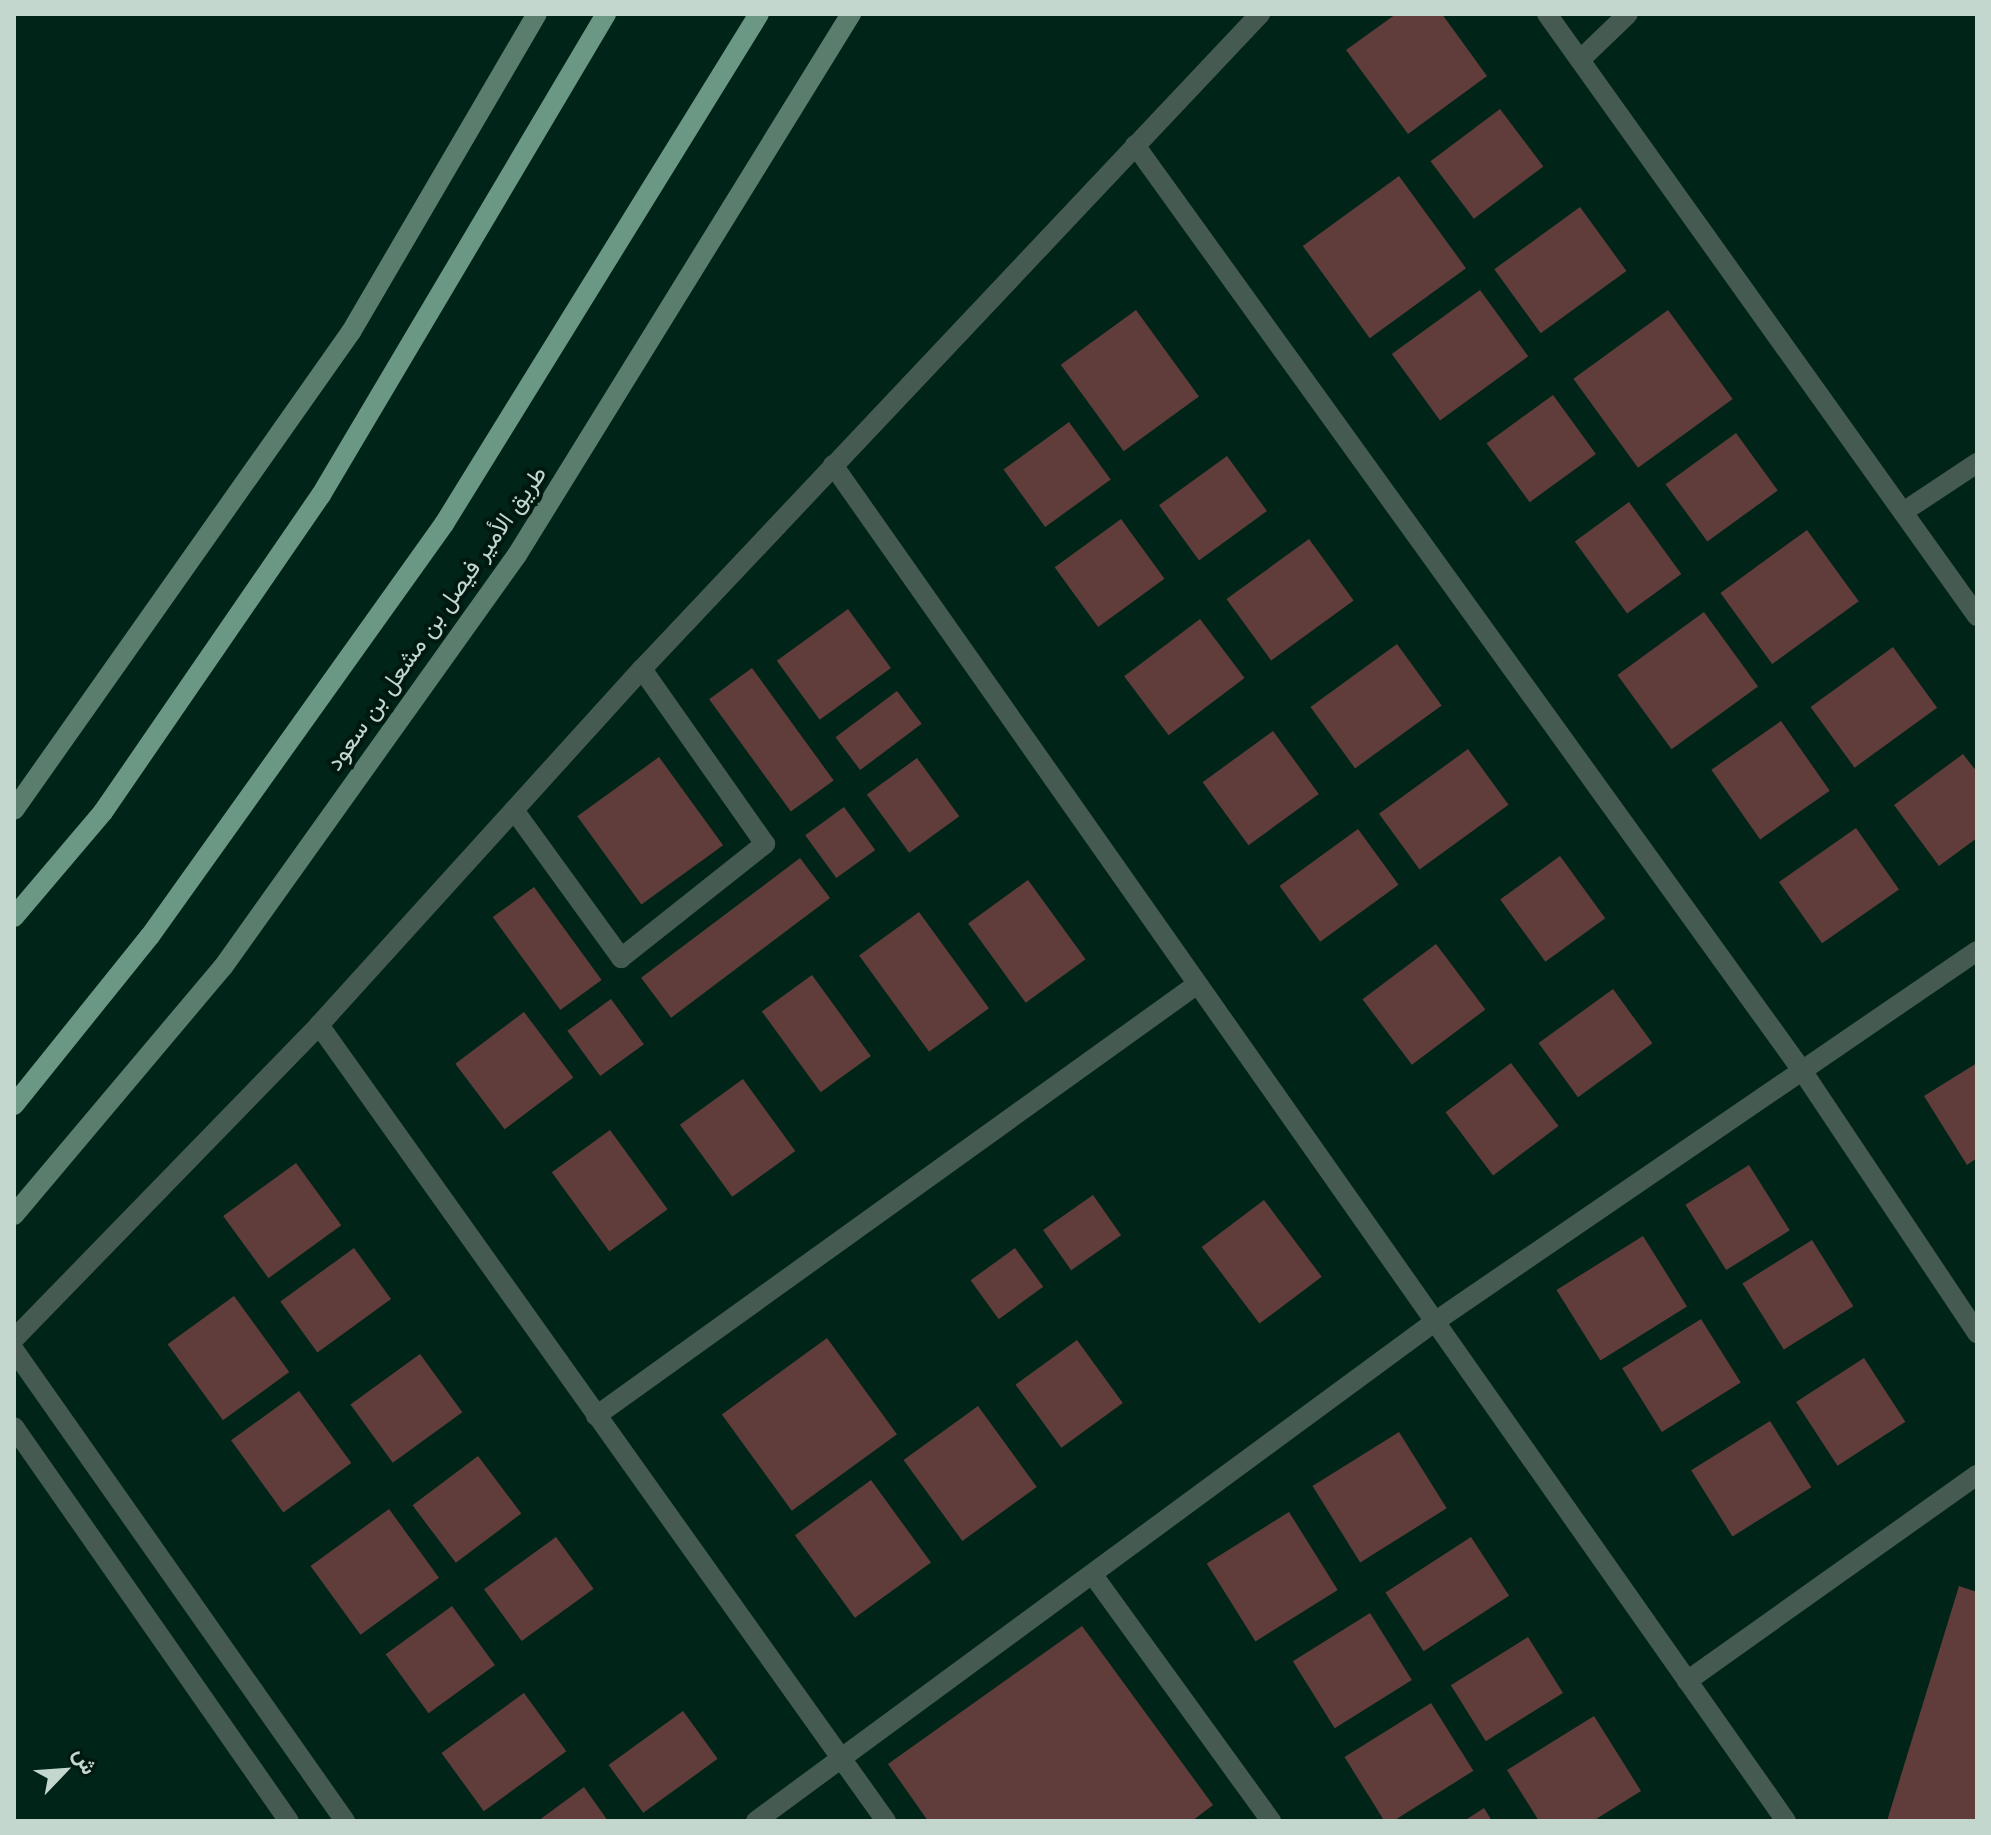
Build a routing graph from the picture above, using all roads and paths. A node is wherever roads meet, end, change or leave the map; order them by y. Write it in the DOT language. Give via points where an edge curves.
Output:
graph roads {
  1 [pos="537,14"];
  2 [pos="606,14"];
  3 [pos="759,14"];
  4 [pos="851,14"];
  5 [pos="1260,14"];
  6 [pos="1547,14"];
  7 [pos="1628,14"];
  8 [pos="1580,60"];
  9 [pos="1135,145"];
  10 [pos="1977,463"];
  11 [pos="833,465"];
  12 [pos="1903,512"];
  13 [pos="1977,616"];
  14 [pos="642,669"];
  15 [pos="14,810"];
  16 [pos="514,810"];
  17 [pos="14,917"];
  18 [pos="1977,951"];
  19 [pos="1196,985"];
  20 [pos="319,1025"];
  21 [pos="1803,1072"];
  22 [pos="14,1105"];
  23 [pos="14,1215"];
  24 [pos="1433,1323"];
  25 [pos="1977,1333"];
  26 [pos="14,1339"];
  27 [pos="14,1350"];
  28 [pos="596,1416"];
  29 [pos="14,1427"];
  30 [pos="1977,1475"];
  31 [pos="1093,1575"];
  32 [pos="1687,1681"];
  33 [pos="842,1761"];
  34 [pos="1264,1818"];
  35 [pos="289,1821"];
  36 [pos="345,1821"];
  37 [pos="756,1821"];
  38 [pos="886,1821"];
  39 [pos="1786,1821"];
  1 -- 15 [label="main road" via="351,332"];
  2 -- 17 [label="main road" via="321,495 103,812"];
  3 -- 22 [label="main road, طريق الأمير فيصل بن مشعل بن سعود" via="444,524 150,936"];
  4 -- 23 [label="main road, طريق الأمير فيصل بن مشعل بن سعود" via="517,555 223,967"];
  5 -- 9 [label="street"];
  6 -- 8 [label="street"];
  7 -- 8 [label="street"];
  8 -- 12 [label="street"];
  9 -- 11 [label="street"];
  9 -- 21 [label="street"];
  10 -- 12 [label="street"];
  11 -- 14 [label="street"];
  11 -- 19 [label="street"];
  12 -- 13 [label="street"];
  14 -- 16 [label="street"];
  14 -- 16 [label="street" via="765,844 621,958"];
  16 -- 20 [label="street"];
  18 -- 21 [label="street"];
  19 -- 24 [label="street"];
  19 -- 28 [label="street"];
  20 -- 26 [label="street"];
  20 -- 28 [label="street"];
  21 -- 24 [label="street"];
  21 -- 25 [label="street"];
  24 -- 31 [label="street"];
  24 -- 32 [label="street"];
  27 -- 36 [label="street"];
  28 -- 33 [label="street"];
  29 -- 35 [label="street"];
  30 -- 32 [label="street"];
  31 -- 33 [label="street"];
  31 -- 34 [label="street"];
  32 -- 39 [label="street"];
  33 -- 37 [label="street"];
  33 -- 38 [label="street"];
}
